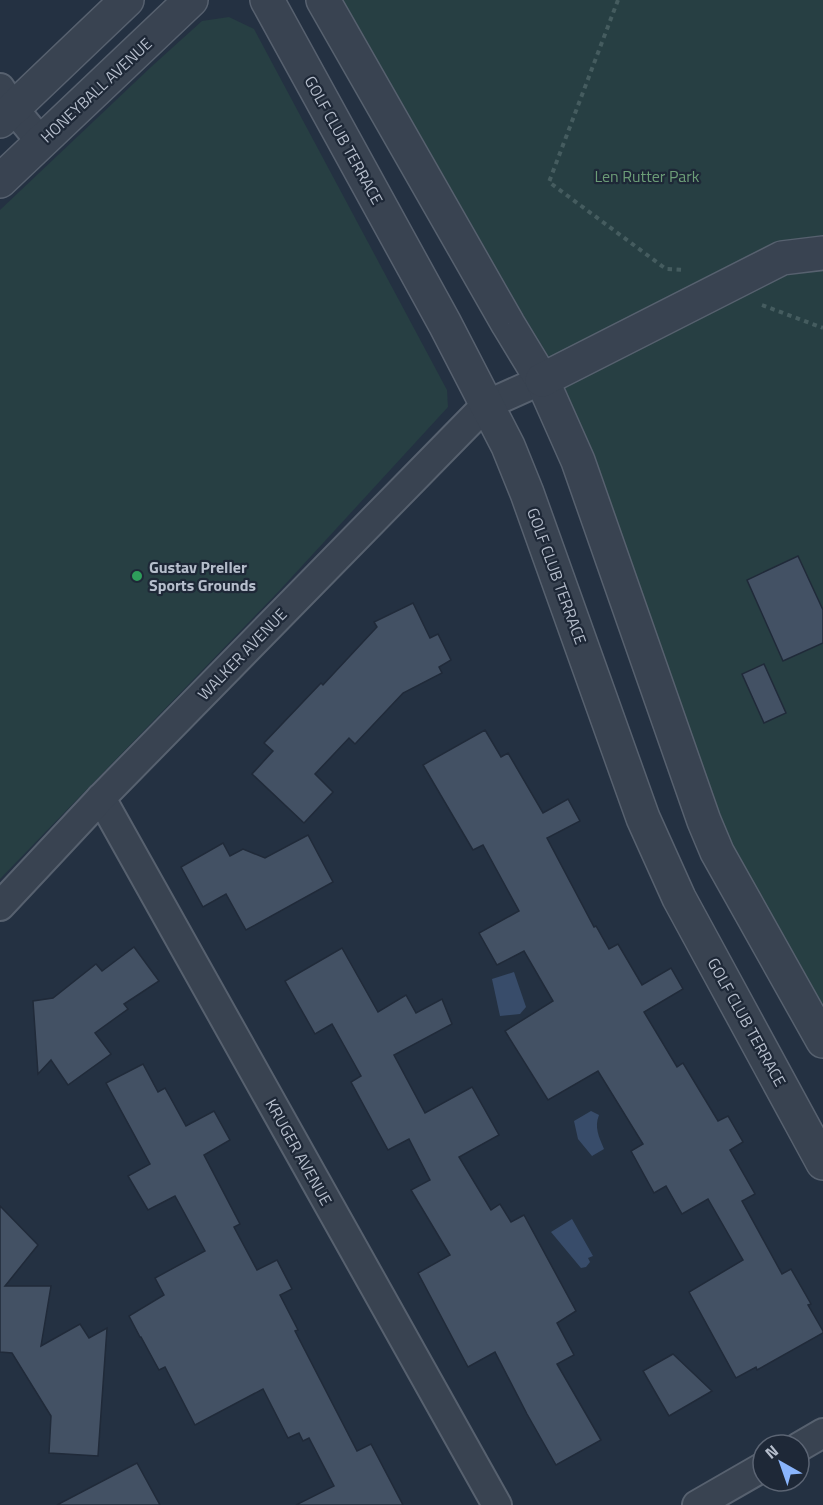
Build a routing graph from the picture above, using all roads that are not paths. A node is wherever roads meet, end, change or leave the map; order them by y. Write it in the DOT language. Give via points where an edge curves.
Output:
graph roads {
  1 [pos="127,0"];
  2 [pos="191,0"];
  3 [pos="267,0"];
  4 [pos="323,0"];
  5 [pos="4,106"];
  6 [pos="41,142"];
  7 [pos="0,181"];
  8 [pos="823,253"];
  9 [pos="543,380"];
  10 [pos="486,405"];
  11 [pos="101,798"];
  12 [pos="0,906"];
  13 [pos="823,1041"];
  14 [pos="823,1163"];
  15 [pos="751,1474"];
  16 [pos="497,1505"];
  17 [pos="697,1505"];
  1 -- 5 [label="street"];
  2 -- 6 [label="street, HONEYBALL AVENUE"];
  3 -- 10 [label="street, GOLF CLUB TERRACE"];
  4 -- 9 [label="street"];
  5 -- 6 [label="street"];
  6 -- 7 [label="street, HONEYBALL AVENUE"];
  8 -- 9 [label="street" via="782,258"];
  9 -- 10 [label="street"];
  9 -- 13 [label="street" via="578,461 712,842"];
  10 -- 11 [label="street, WALKER AVENUE"];
  10 -- 14 [label="street, GOLF CLUB TERRACE" via="527,493 643,818 679,898"];
  11 -- 12 [label="street, WALKER AVENUE"];
  11 -- 16 [label="street, KRUGER AVENUE"];
  15 -- 17 [label="street"];
}
